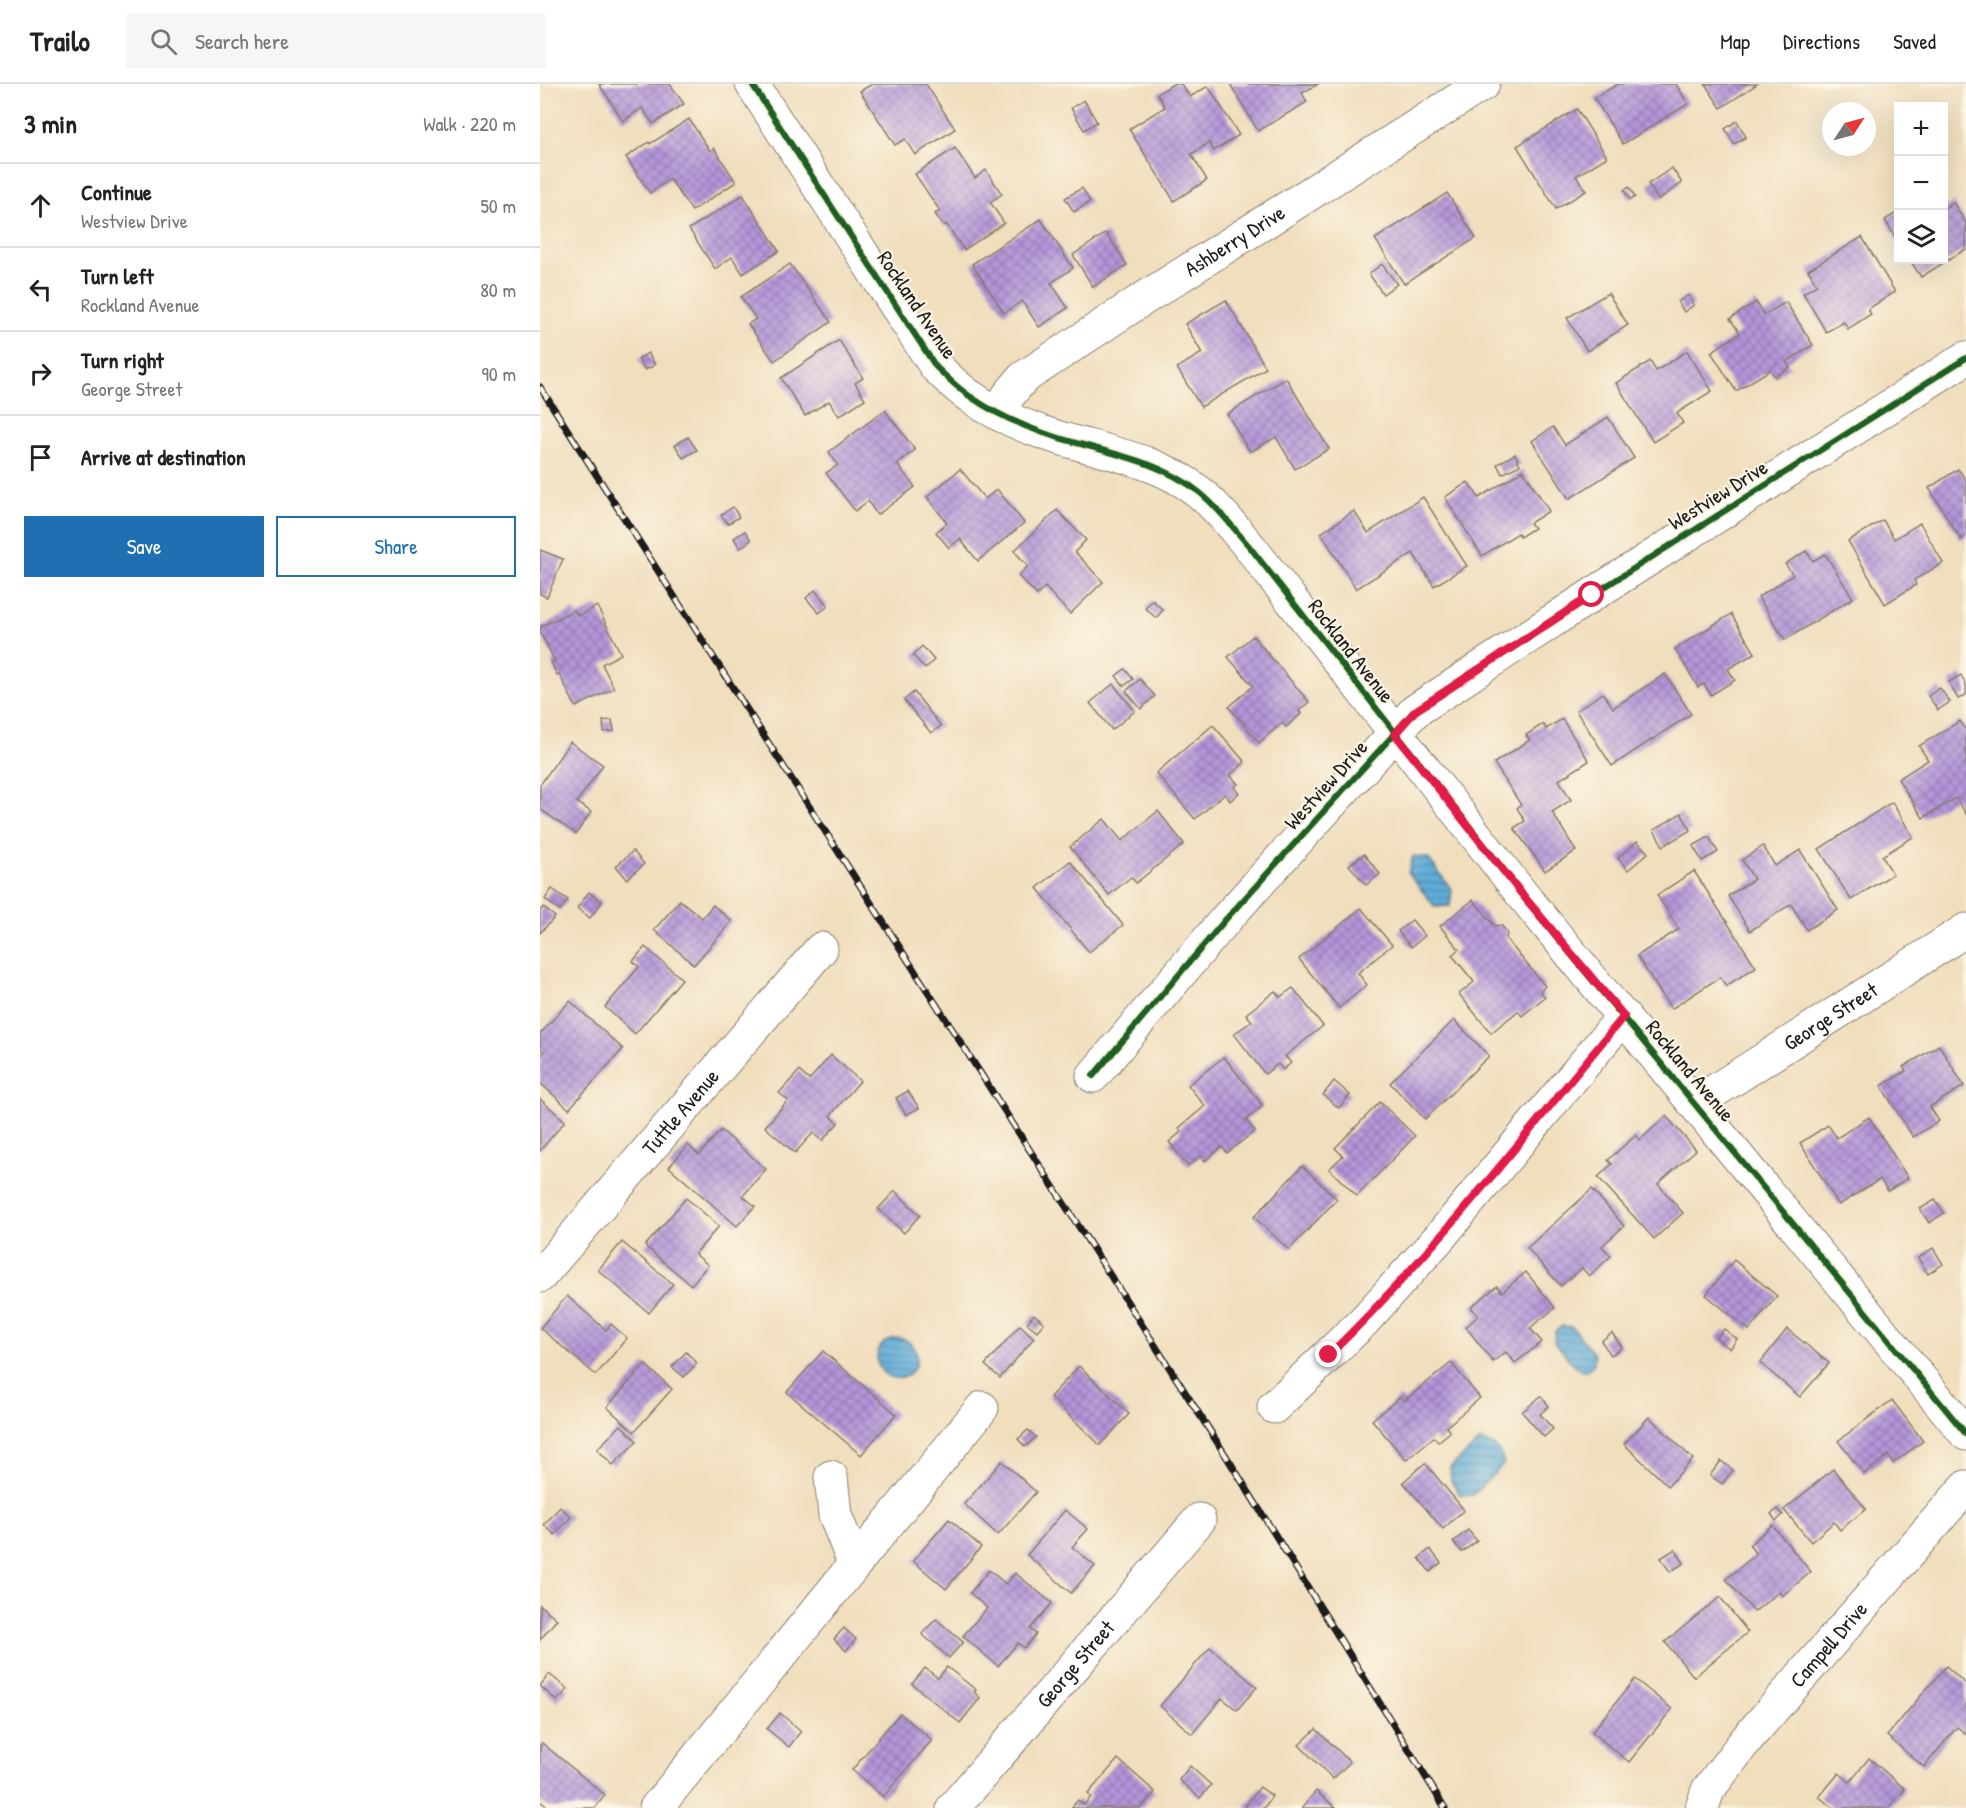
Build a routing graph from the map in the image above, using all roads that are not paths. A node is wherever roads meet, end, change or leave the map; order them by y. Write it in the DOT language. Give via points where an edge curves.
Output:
graph roads {
  1 [pos="752,84"];
  2 [pos="1484,84"];
  3 [pos="1966,358"];
  4 [pos="1000,415"];
  5 [pos="1395,734"];
  6 [pos="1966,930"];
  7 [pos="821,949"];
  8 [pos="1624,1016"];
  9 [pos="1093,1076"];
  10 [pos="1696,1103"];
  11 [pos="540,1276"];
  12 [pos="1274,1407"];
  13 [pos="982,1408"];
  14 [pos="1966,1434"];
  15 [pos="831,1477"];
  16 [pos="1966,1487"];
  17 [pos="1199,1520"];
  18 [pos="854,1563"];
  19 [pos="656,1808"];
  20 [pos="953,1808"];
  21 [pos="1702,1808"];
  1 -- 4 [label="street, Rockland Avenue" via="936,367 969,396"];
  2 -- 4 [label="street, Ashberry Drive" via="1023,378 1008,396"];
  3 -- 5 [label="street, Westview Drive" via="1415,711"];
  4 -- 5 [label="street, Rockland Avenue" via="1130,458 1167,473 1198,492 1249,546"];
  5 -- 8 [label="street, Rockland Avenue"];
  5 -- 9 [label="street, Westview Drive" via="1226,920"];
  6 -- 10 [label="street, George Street"];
  7 -- 11 [label="street, Tuttle Avenue"];
  8 -- 10 [label="street, Rockland Avenue"];
  8 -- 12 [label="street" via="1439,1238 1363,1322"];
  10 -- 14 [label="street, Rockland Avenue"];
  13 -- 18 [label="street"];
  15 -- 18 [label="street" via="835,1515"];
  16 -- 21 [label="street, Campell Drive" via="1746,1740 1708,1790"];
  17 -- 20 [label="street, George Street"];
  18 -- 19 [label="street"];
}
